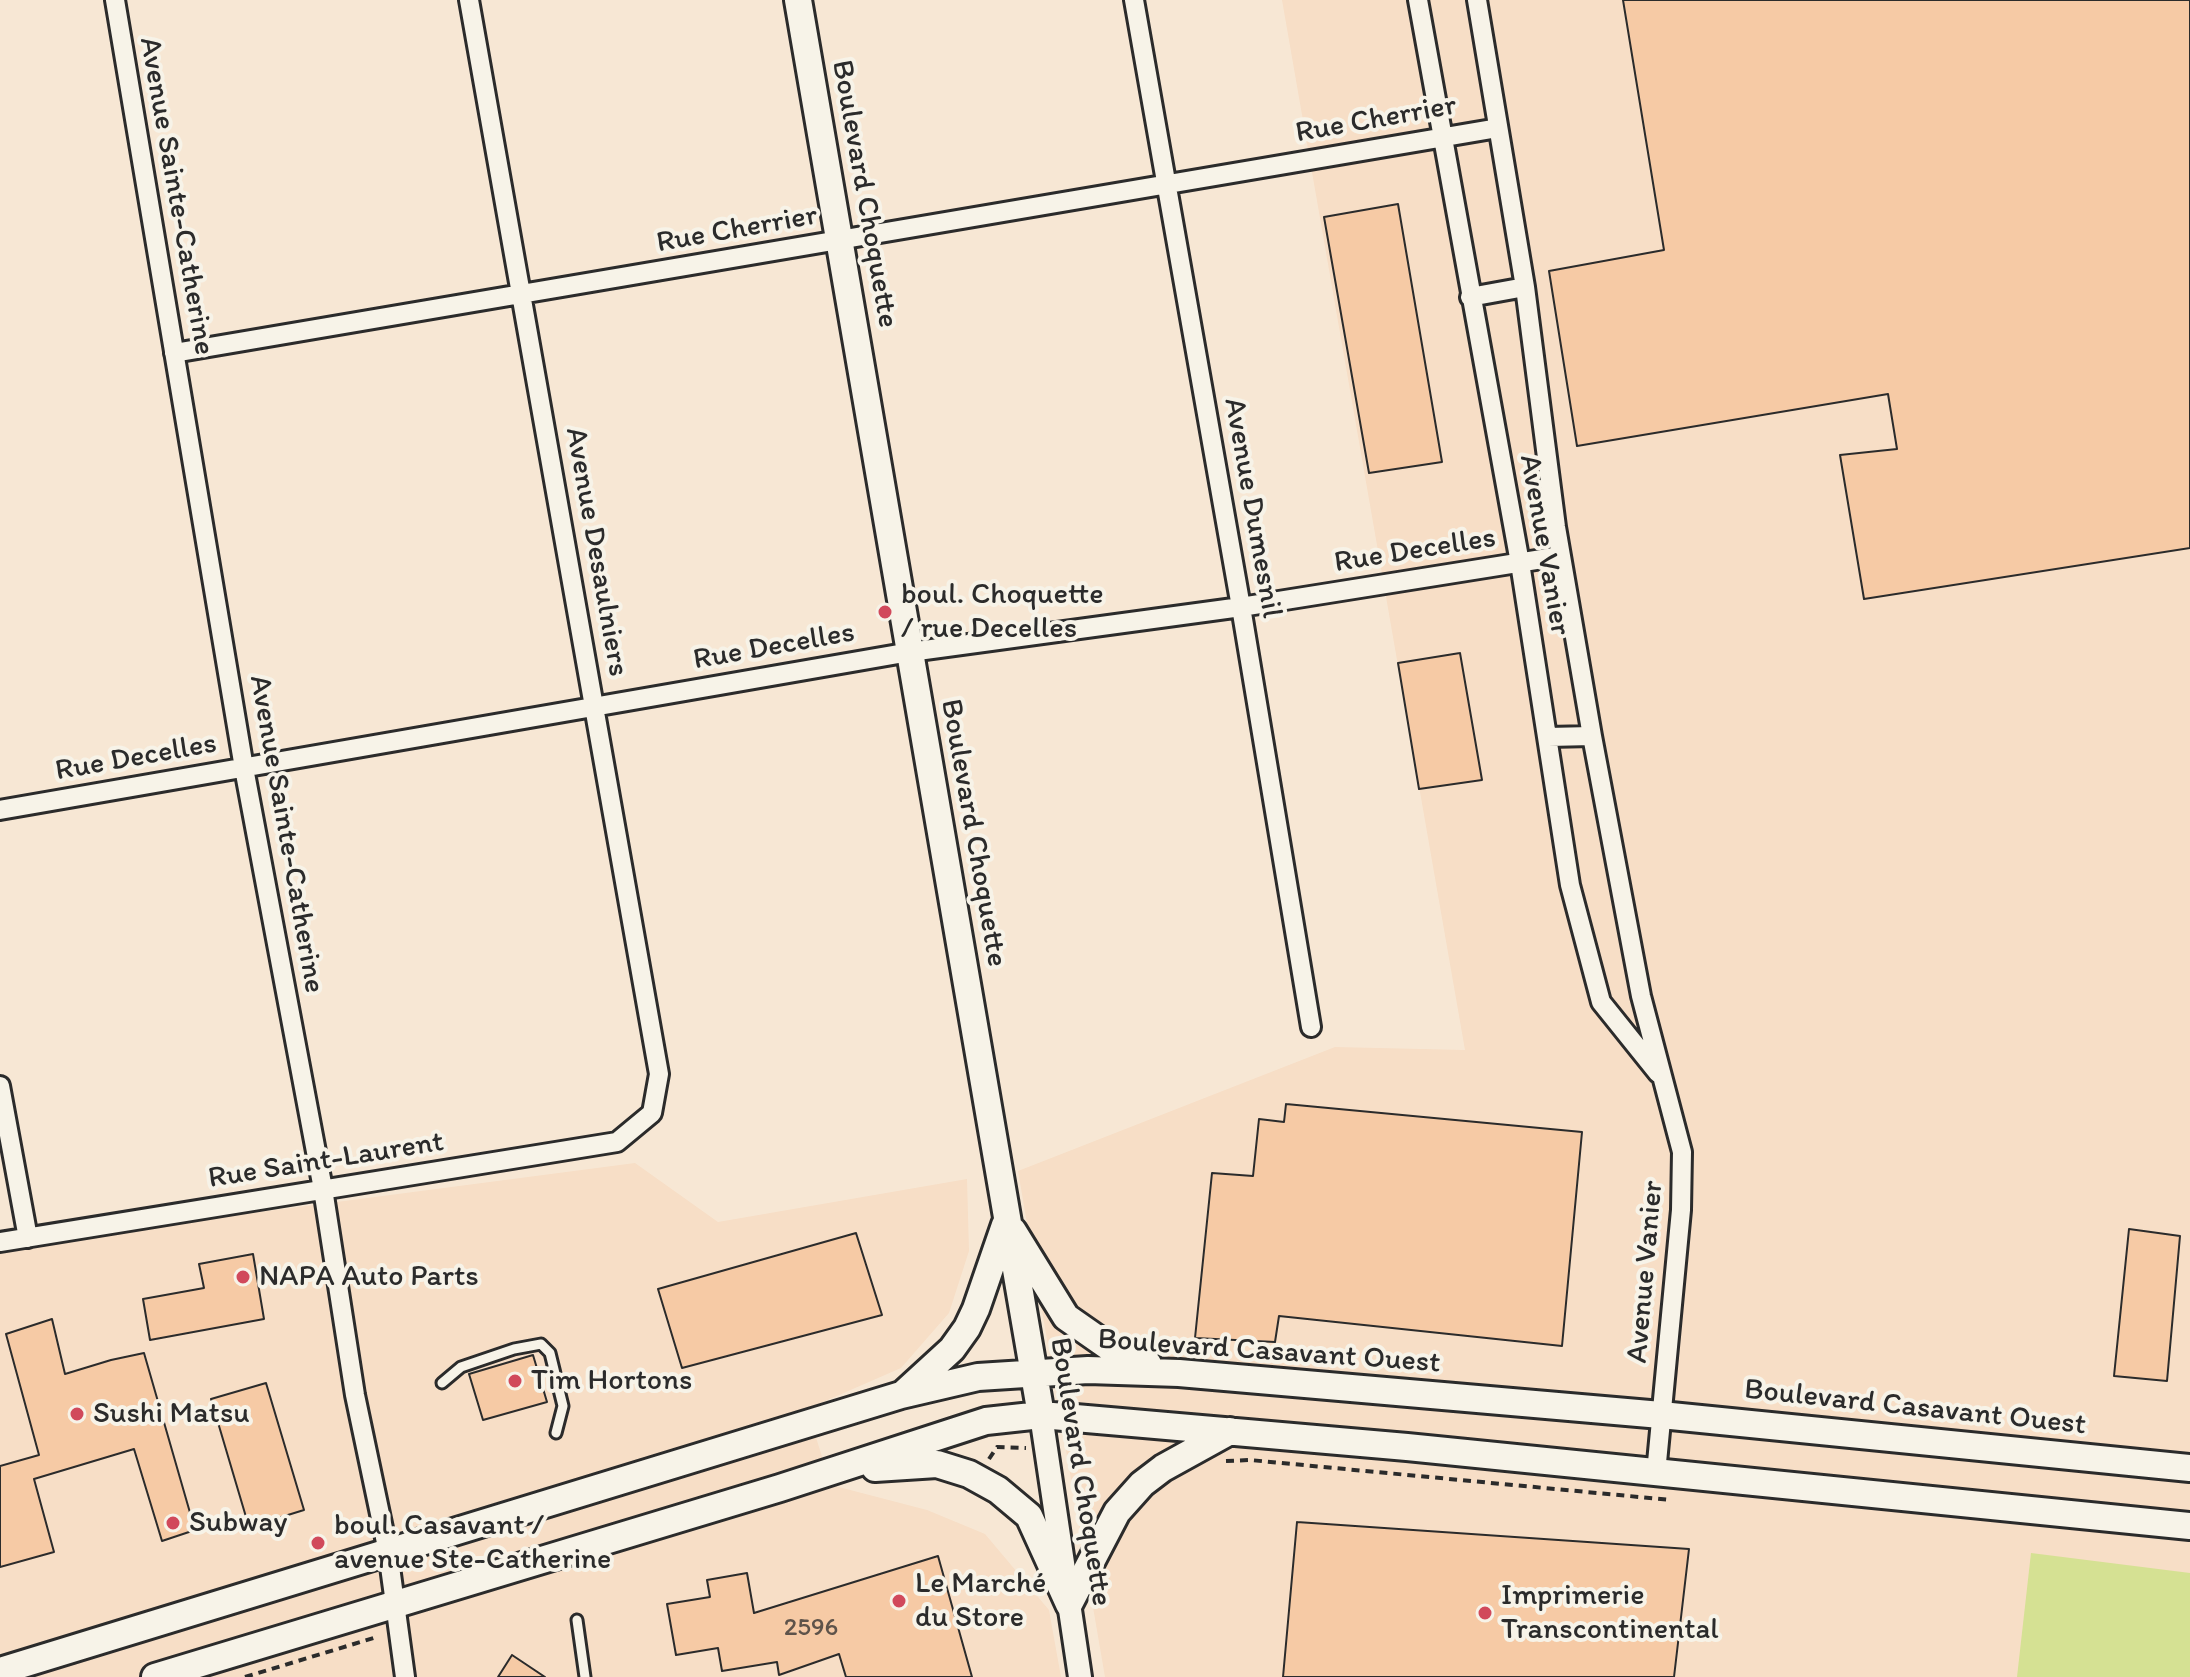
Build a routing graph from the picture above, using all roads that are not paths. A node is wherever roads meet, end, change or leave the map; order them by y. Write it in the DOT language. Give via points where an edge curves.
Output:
graph roads {
  1 [pos="115,0"];
  2 [pos="469,0"];
  3 [pos="798,0"];
  4 [pos="1134,0"];
  5 [pos="1418,0"];
  6 [pos="1477,0"];
  7 [pos="1498,128"];
  8 [pos="1440,136"];
  9 [pos="1167,185"];
  10 [pos="840,241"];
  11 [pos="1525,287"];
  12 [pos="523,295"];
  13 [pos="1470,297"];
  14 [pos="174,353"];
  15 [pos="1561,556"];
  16 [pos="1520,563"];
  17 [pos="1241,607"];
  18 [pos="910,652"];
  19 [pos="595,707"];
  20 [pos="1592,736"];
  21 [pos="1548,737"];
  22 [pos="244,768"];
  23 [pos="0,810"];
  24 [pos="1311,1027"];
  25 [pos="1662,1078"];
  26 [pos="0,1086"];
  27 [pos="652,1113"];
  28 [pos="323,1189"];
  29 [pos="1007,1221"];
  30 [pos="28,1238"];
  31 [pos="0,1242"];
  32 [pos="1179,1373"];
  33 [pos="1033,1374"];
  34 [pos="442,1383"];
  35 [pos="901,1395"];
  36 [pos="1041,1415"];
  37 [pos="1661,1415"];
  38 [pos="1230,1431"];
  39 [pos="556,1433"];
  40 [pos="2190,1468"];
  41 [pos="1656,1473"];
  42 [pos="824,1474"];
  43 [pos="2190,1526"];
  44 [pos="388,1552"];
  45 [pos="1069,1604"];
  46 [pos="398,1618"];
  47 [pos="577,1620"];
  48 [pos="0,1671"];
  49 [pos="155,1677"];
  50 [pos="405,1677"];
  51 [pos="585,1677"];
  52 [pos="1080,1677"];
  1 -- 14 [label="street, Avenue Sainte-Catherine"];
  2 -- 12 [label="street, Avenue Desaulniers"];
  3 -- 10 [label="main road, Boulevard Choquette"];
  4 -- 9 [label="street, Avenue Dumesnil"];
  5 -- 8 [label="street, Avenue Vanier"];
  6 -- 7 [label="street, Avenue Vanier"];
  7 -- 8 [label="street, Rue Cherrier"];
  7 -- 11 [label="street, Avenue Vanier"];
  8 -- 9 [label="street, Rue Cherrier"];
  8 -- 13 [label="street, Avenue Vanier"];
  9 -- 10 [label="street, Rue Cherrier"];
  9 -- 17 [label="street, Avenue Dumesnil"];
  10 -- 12 [label="street, Rue Cherrier"];
  10 -- 18 [label="main road, Boulevard Choquette"];
  11 -- 13 [label="street"];
  11 -- 15 [label="street, Avenue Vanier"];
  12 -- 14 [label="street, Rue Cherrier"];
  12 -- 19 [label="street, Avenue Desaulniers"];
  13 -- 16 [label="street, Avenue Vanier"];
  14 -- 22 [label="street, Avenue Sainte-Catherine"];
  15 -- 16 [label="street, Rue Decelles"];
  15 -- 20 [label="street, Avenue Vanier"];
  16 -- 17 [label="street, Rue Decelles"];
  16 -- 21 [label="street, Avenue Vanier"];
  17 -- 18 [label="street, Rue Decelles"];
  17 -- 24 [label="street, Avenue Dumesnil"];
  18 -- 19 [label="street, Rue Decelles"];
  18 -- 29 [label="main road, Boulevard Choquette"];
  19 -- 22 [label="street, Rue Decelles"];
  19 -- 27 [label="street, Avenue Desaulniers" via="659,1074"];
  20 -- 21 [label="street"];
  20 -- 25 [label="street, Avenue Vanier" via="1641,996"];
  21 -- 25 [label="street, Avenue Vanier" via="1570,885 1601,1002"];
  22 -- 23 [label="street, Rue Decelles"];
  22 -- 28 [label="street, Avenue Sainte-Catherine"];
  25 -- 37 [label="street, Avenue Vanier" via="1682,1152 1683,1180"];
  26 -- 30 [label="street"];
  27 -- 28 [label="street, Rue Saint-Laurent" via="617,1142"];
  28 -- 30 [label="street, Rue Saint-Laurent"];
  28 -- 44 [label="street, Avenue Sainte-Catherine" via="355,1395"];
  29 -- 32 [label="main road" via="1066,1317 1119,1354"];
  29 -- 33 [label="main road, Boulevard Choquette"];
  29 -- 35 [label="main road" via="967,1328 952,1349"];
  30 -- 31 [label="street, Rue Saint-Laurent"];
  32 -- 33 [label="main road, Boulevard Casavant Ouest"];
  32 -- 37 [label="main road, Boulevard Casavant Ouest"];
  33 -- 35 [label="main road, Boulevard Casavant Ouest" via="978,1377"];
  33 -- 36 [label="main road, Boulevard Choquette"];
  34 -- 39 [label="lane" via="461,1367 541,1344 550,1353 563,1406"];
  35 -- 44 [label="main road, Boulevard Casavant Ouest"];
  36 -- 38 [label="main road"];
  36 -- 42 [label="main road" via="986,1421"];
  36 -- 45 [label="street, Boulevard Choquette"];
  37 -- 40 [label="main road, Boulevard Casavant Ouest"];
  37 -- 41 [label="street, Avenue Vanier"];
  38 -- 41 [label="main road"];
  38 -- 45 [label="main road" via="1142,1484 1117,1512"];
  41 -- 43 [label="main road"];
  42 -- 45 [label="main road" via="937,1464 976,1478 1029,1516"];
  42 -- 46 [label="main road"];
  44 -- 46 [label="street, Avenue Sainte-Catherine"];
  44 -- 48 [label="main road, Boulevard Casavant Ouest"];
  45 -- 52 [label="street, Boulevard Choquette"];
  46 -- 49 [label="main road"];
  46 -- 50 [label="street, Avenue Sainte-Catherine"];
  47 -- 51 [label="lane"];
}
